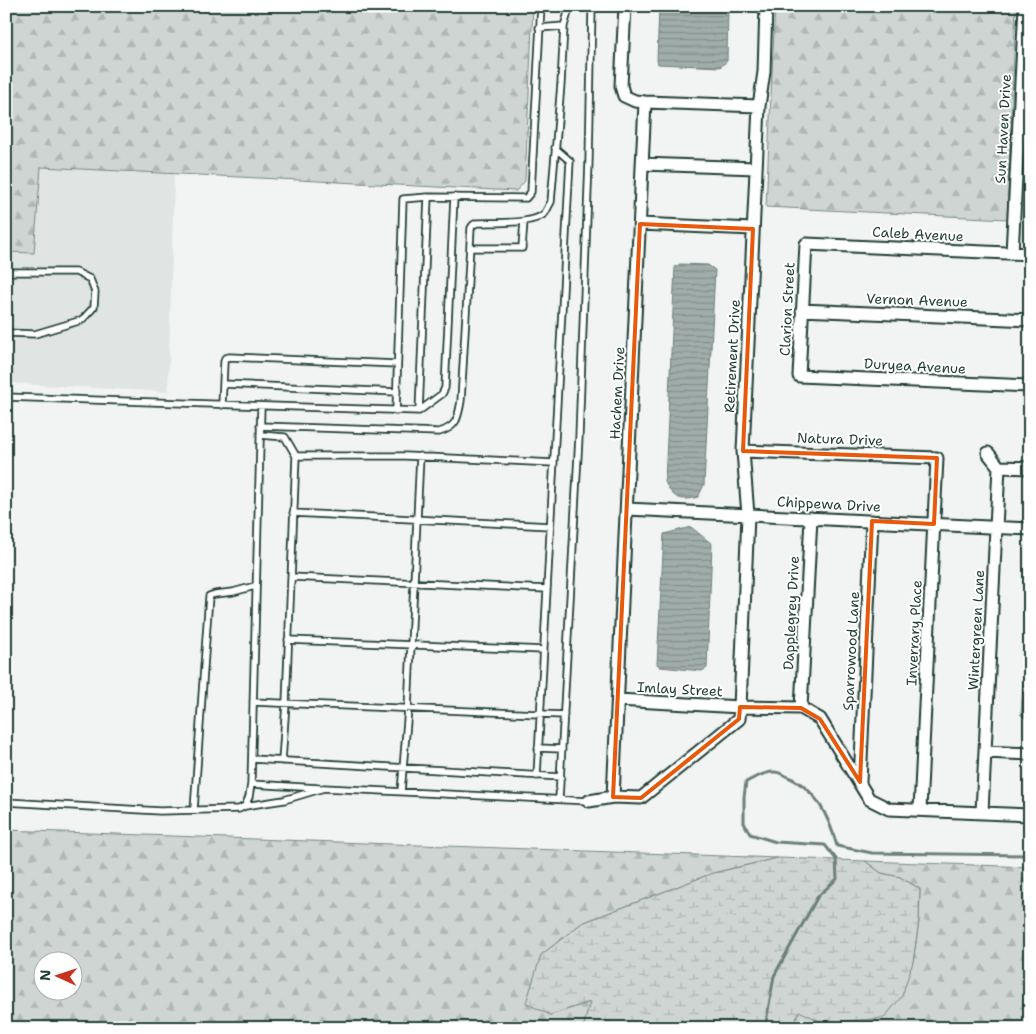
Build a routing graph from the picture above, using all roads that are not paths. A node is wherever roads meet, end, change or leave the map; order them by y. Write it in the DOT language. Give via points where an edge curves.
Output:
graph roads {
  1 [pos="541,6"];
  2 [pos="570,6"];
  3 [pos="592,6"];
  4 [pos="624,6"];
  5 [pos="766,6"];
  6 [pos="1025,6"];
  7 [pos="564,26"];
  8 [pos="539,28"];
  9 [pos="645,102"];
  10 [pos="759,106"];
  11 [pos="555,148"];
  12 [pos="642,164"];
  13 [pos="756,168"];
  14 [pos="428,197"];
  15 [pos="454,197"];
  16 [pos="524,221"];
  17 [pos="640,224"];
  18 [pos="753,229"];
  19 [pos="806,244"];
  20 [pos="470,248"];
  21 [pos="1012,253"];
  22 [pos="1030,254"];
  23 [pos="6,272"];
  24 [pos="802,310"];
  25 [pos="1030,320"];
  26 [pos="6,333"];
  27 [pos="398,364"];
  28 [pos="799,376"];
  29 [pos="224,384"];
  30 [pos="1030,386"];
  31 [pos="397,392"];
  32 [pos="6,397"];
  33 [pos="222,405"];
  34 [pos="260,406"];
  35 [pos="396,411"];
  36 [pos="419,411"];
  37 [pos="260,426"];
  38 [pos="260,435"];
  39 [pos="743,451"];
  40 [pos="988,452"];
  41 [pos="296,456"];
  42 [pos="420,456"];
  43 [pos="937,458"];
  44 [pos="554,463"];
  45 [pos="998,467"];
  46 [pos="1030,468"];
  47 [pos="626,510"];
  48 [pos="294,513"];
  49 [pos="748,515"];
  50 [pos="811,518"];
  51 [pos="417,519"];
  52 [pos="872,521"];
  53 [pos="934,524"];
  54 [pos="550,526"];
  55 [pos="996,527"];
  56 [pos="1030,528"];
  57 [pos="291,577"];
  58 [pos="414,583"];
  59 [pos="255,586"];
  60 [pos="547,589"];
  61 [pos="288,640"];
  62 [pos="411,644"];
  63 [pos="544,650"];
  64 [pos="618,700"];
  65 [pos="253,702"];
  66 [pos="286,703"];
  67 [pos="740,707"];
  68 [pos="408,708"];
  69 [pos="801,708"];
  70 [pos="540,714"];
  71 [pos="564,715"];
  72 [pos="538,748"];
  73 [pos="562,749"];
  74 [pos="985,752"];
  75 [pos="1030,754"];
  76 [pos="252,759"];
  77 [pos="282,761"];
  78 [pos="404,768"];
  79 [pos="537,776"];
  80 [pos="561,777"];
  81 [pos="860,782"];
  82 [pos="251,784"];
  83 [pos="324,788"];
  84 [pos="402,792"];
  85 [pos="613,797"];
  86 [pos="560,799"];
  87 [pos="589,801"];
  88 [pos="6,802"];
  89 [pos="245,806"];
  90 [pos="194,810"];
  91 [pos="920,810"];
  92 [pos="982,812"];
  93 [pos="1030,815"];
  1 -- 8 [label="lane"];
  2 -- 7 [label="lane"];
  3 -- 71 [label="lane" via="579,437"];
  4 -- 9 [label="street" via="622,91 630,99"];
  5 -- 10 [label="street, Retirement Drive" via="764,72"];
  6 -- 21 [label="street, Sun Haven Drive"];
  7 -- 8 [label="lane"];
  7 -- 11 [label="lane"];
  8 -- 15 [label="lane" via="531,192 526,198"];
  9 -- 10 [label="street"];
  9 -- 12 [label="street, Hachem Drive"];
  10 -- 13 [label="street, Retirement Drive"];
  11 -- 16 [label="lane" via="551,202 541,216"];
  11 -- 44 [label="lane" via="570,160"];
  12 -- 13 [label="street"];
  12 -- 17 [label="street, Hachem Drive"];
  13 -- 18 [label="street, Retirement Drive"];
  14 -- 15 [label="lane"];
  14 -- 27 [label="lane" via="402,199"];
  14 -- 36 [label="lane"];
  15 -- 36 [label="lane" via="445,388 442,394"];
  16 -- 20 [label="lane" via="473,224"];
  16 -- 20 [label="lane" via="522,248"];
  17 -- 18 [label="street"];
  17 -- 47 [label="street, Hachem Drive"];
  18 -- 39 [label="street, Retirement Drive"];
  19 -- 21 [label="street, Caleb Avenue"];
  19 -- 24 [label="street, Clarion Street"];
  20 -- 37 [label="lane" via="461,401 458,417 450,429 439,432"];
  21 -- 22 [label="street, Caleb Avenue"];
  23 -- 26 [label="lane" via="76,272 90,279 95,292 94,307 82,320 35,334"];
  24 -- 25 [label="street, Vernon Avenue"];
  24 -- 28 [label="street, Clarion Street"];
  27 -- 29 [label="lane" via="229,357 224,362"];
  27 -- 31 [label="lane"];
  28 -- 30 [label="street, Duryea Avenue"];
  29 -- 31 [label="lane"];
  29 -- 33 [label="lane"];
  31 -- 35 [label="lane"];
  32 -- 33 [label="lane"];
  33 -- 34 [label="lane"];
  34 -- 35 [label="lane"];
  34 -- 37 [label="lane"];
  35 -- 36 [label="lane"];
  37 -- 38 [label="lane"];
  38 -- 41 [label="lane" via="285,438"];
  38 -- 59 [label="lane"];
  39 -- 43 [label="street, Natura Drive"];
  39 -- 49 [label="street, Retirement Drive"];
  40 -- 45 [label="street"];
  41 -- 42 [label="lane"];
  41 -- 48 [label="lane"];
  42 -- 44 [label="lane"];
  42 -- 51 [label="lane"];
  43 -- 53 [label="street, Inverrary Place"];
  44 -- 54 [label="lane"];
  45 -- 46 [label="street"];
  45 -- 55 [label="street, Wintergreen Lane"];
  47 -- 49 [label="street, Chippewa Drive"];
  47 -- 64 [label="street, Hachem Drive"];
  48 -- 51 [label="lane"];
  48 -- 57 [label="lane"];
  49 -- 50 [label="street, Chippewa Drive"];
  49 -- 67 [label="street, Retirement Drive"];
  50 -- 52 [label="street, Chippewa Drive"];
  50 -- 69 [label="street, Dapplegrey Drive"];
  51 -- 54 [label="lane"];
  51 -- 58 [label="lane"];
  52 -- 53 [label="street, Chippewa Drive"];
  52 -- 81 [label="street, Sparrowood Lane"];
  53 -- 55 [label="street, Chippewa Drive"];
  53 -- 91 [label="street, Inverrary Place"];
  54 -- 60 [label="lane"];
  55 -- 56 [label="street, Chippewa Drive"];
  55 -- 74 [label="street, Wintergreen Lane"];
  57 -- 58 [label="lane"];
  57 -- 61 [label="lane"];
  58 -- 60 [label="lane"];
  58 -- 62 [label="lane"];
  59 -- 65 [label="lane"];
  59 -- 90 [label="lane" via="210,596"];
  60 -- 63 [label="lane"];
  61 -- 62 [label="lane"];
  61 -- 66 [label="lane"];
  62 -- 63 [label="lane"];
  62 -- 68 [label="lane"];
  63 -- 70 [label="lane"];
  64 -- 67 [label="street, Imlay Street"];
  64 -- 85 [label="street, Hachem Drive"];
  65 -- 66 [label="lane"];
  65 -- 76 [label="lane"];
  66 -- 68 [label="lane"];
  66 -- 77 [label="lane"];
  67 -- 69 [label="street, Imlay Street"];
  67 -- 85 [label="street" via="739,719 641,798"];
  68 -- 70 [label="lane"];
  68 -- 78 [label="lane"];
  69 -- 81 [label="street" via="820,719"];
  70 -- 71 [label="lane"];
  70 -- 72 [label="lane"];
  71 -- 73 [label="lane"];
  72 -- 73 [label="lane"];
  72 -- 79 [label="lane"];
  73 -- 80 [label="lane"];
  74 -- 75 [label="street"];
  74 -- 92 [label="street, Wintergreen Lane"];
  76 -- 77 [label="lane"];
  76 -- 82 [label="lane"];
  77 -- 78 [label="lane"];
  78 -- 79 [label="lane"];
  78 -- 84 [label="lane"];
  79 -- 80 [label="lane"];
  80 -- 86 [label="lane"];
  81 -- 91 [label="street" via="869,799 889,810"];
  82 -- 83 [label="lane"];
  82 -- 89 [label="lane"];
  83 -- 84 [label="lane"];
  83 -- 89 [label="lane" via="284,800"];
  84 -- 86 [label="lane"];
  85 -- 87 [label="street"];
  86 -- 87 [label="lane"];
  88 -- 90 [label="lane"];
  89 -- 90 [label="lane"];
  91 -- 92 [label="street"];
  92 -- 93 [label="street"];
}
